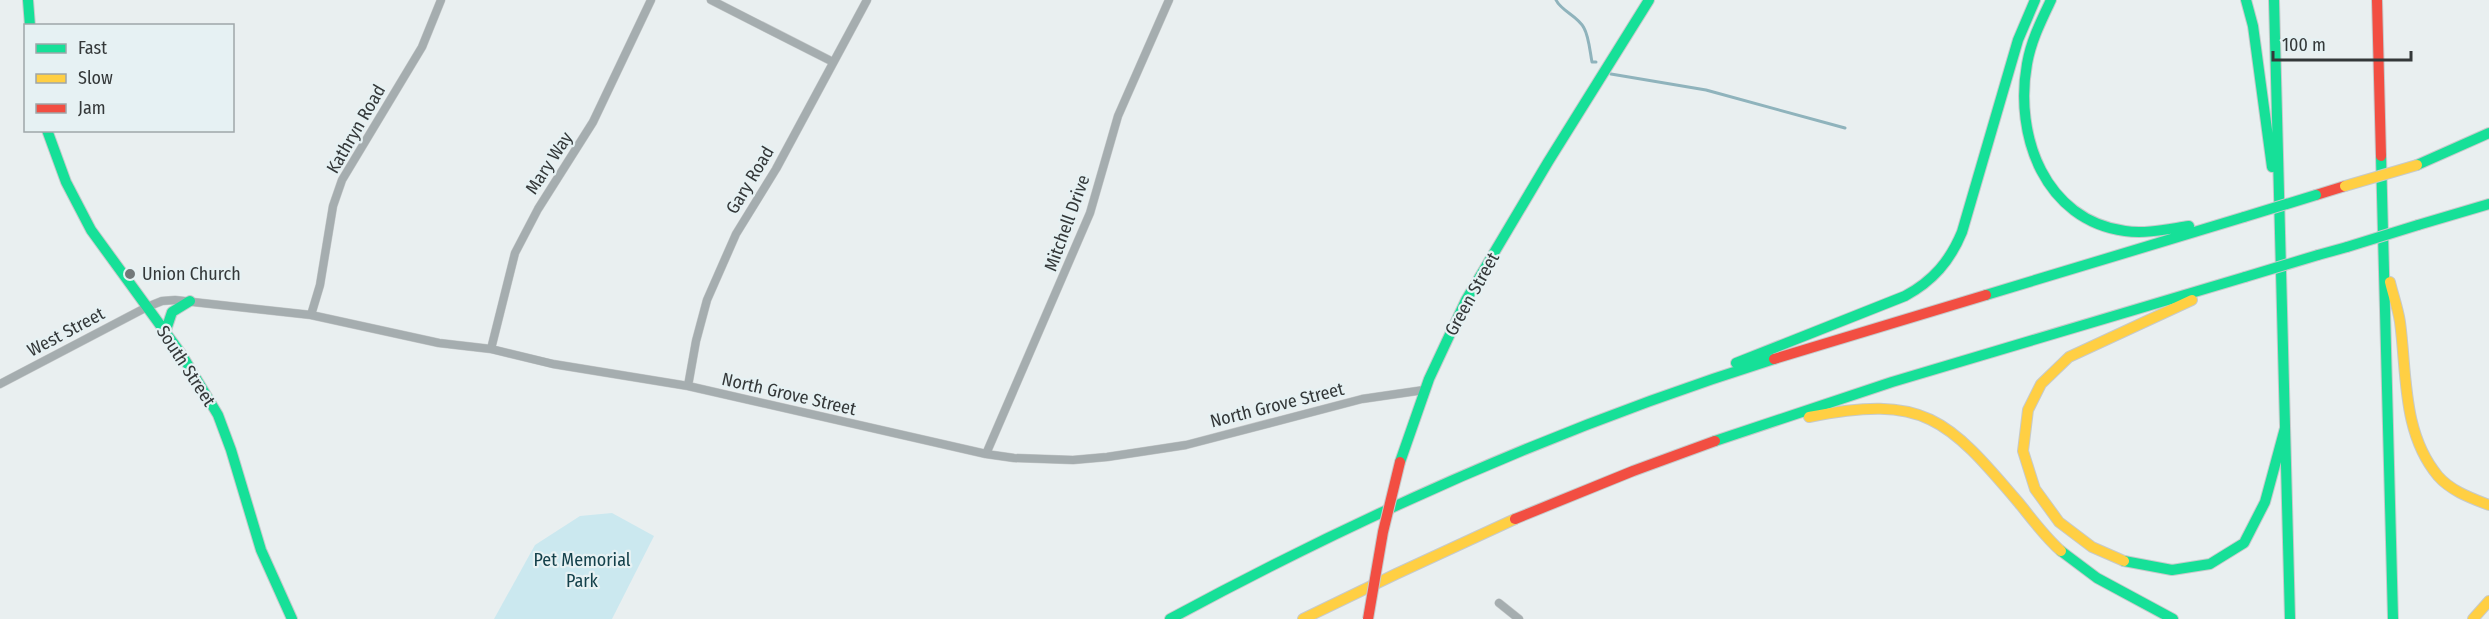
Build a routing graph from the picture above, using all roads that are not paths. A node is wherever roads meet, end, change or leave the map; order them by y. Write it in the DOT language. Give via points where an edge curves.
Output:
graph roads {
  1 [pos="28,0"];
  2 [pos="441,0"];
  3 [pos="651,0"];
  4 [pos="711,0"];
  5 [pos="867,0"];
  6 [pos="1169,0"];
  7 [pos="2035,0"];
  8 [pos="2051,0"];
  9 [pos="2246,0"];
  10 [pos="2274,0"];
  11 [pos="2377,0"];
  12 [pos="2384,0"];
  13 [pos="1645,2"];
  14 [pos="2378,22"];
  15 [pos="30,24"];
  16 [pos="833,62"];
  17 [pos="48,132"];
  18 [pos="2489,133"];
  19 [pos="2489,144"];
  20 [pos="2417,165"];
  21 [pos="2279,202"];
  22 [pos="2489,204"];
  23 [pos="2489,210"];
  24 [pos="2244,217"];
  25 [pos="2418,225"];
  26 [pos="2384,258"];
  27 [pos="2245,277"];
  28 [pos="190,301"];
  29 [pos="147,307"];
  30 [pos="311,315"];
  31 [pos="165,333"];
  32 [pos="491,349"];
  33 [pos="0,384"];
  34 [pos="688,386"];
  35 [pos="1424,390"];
  36 [pos="1633,407"];
  37 [pos="2285,428"];
  38 [pos="1711,442"];
  39 [pos="986,454"];
  40 [pos="2489,505"];
  41 [pos="2124,573"];
  42 [pos="2195,578"];
  43 [pos="2489,601"];
  44 [pos="1499,603"];
  45 [pos="292,619"];
  46 [pos="1170,619"];
  47 [pos="1303,619"];
  48 [pos="1368,619"];
  49 [pos="1519,619"];
  50 [pos="2173,619"];
  51 [pos="2290,619"];
  52 [pos="2393,619"];
  53 [pos="2473,619"];
  1 -- 15 [label="main road"];
  2 -- 30 [label="street, Kathryn Road" via="422,47 342,180"];
  3 -- 32 [label="street, Mary Way" via="593,122 538,209 516,253"];
  4 -- 16 [label="street"];
  5 -- 16 [label="street, Gary Road"];
  6 -- 39 [label="street, Mitchell Drive" via="1118,116 1090,213"];
  7 -- 36 [label="main road" via="2018,40 1962,232 1951,256 1934,277 1905,296"];
  8 -- 24 [label="main road" via="2028,54 2023,99 2034,155 2058,197 2091,220 2130,231 2157,231"];
  9 -- 21 [label="main road"];
  10 -- 21 [label="main road"];
  11 -- 14 [label="main road"];
  12 -- 14 [label="main road"];
  13 -- 35 [label="main road, Green Street" via="1473,288"];
  14 -- 26 [label="main road"];
  16 -- 34 [label="street, Gary Road" via="736,234 707,300"];
  17 -- 29 [label="main road, South Street" via="70,193 92,232"];
  18 -- 20 [label="main road"];
  19 -- 20 [label="main road"];
  20 -- 24 [label="main road, bridge"];
  21 -- 37 [label="main road"];
  22 -- 25 [label="main road"];
  23 -- 25 [label="main road"];
  24 -- 36 [label="main road" via="1769,360"];
  25 -- 27 [label="main road, bridge"];
  26 -- 40 [label="main road" via="2399,319 2409,414 2416,440 2429,465 2447,484"];
  26 -- 52 [label="main road"];
  27 -- 38 [label="main road" via="1840,399"];
  27 -- 41 [label="main road" via="2077,352 2052,371 2030,405 2022,453 2036,498 2069,539"];
  28 -- 29 [label="street, North Grove Street" via="162,301"];
  28 -- 30 [label="street, North Grove Street"];
  28 -- 31 [label="main road" via="172,312"];
  29 -- 31 [label="main road, South Street"];
  29 -- 33 [label="street, West Street"];
  30 -- 32 [label="street, North Grove Street" via="439,343"];
  31 -- 45 [label="main road, South Street" via="220,420 258,540"];
  32 -- 34 [label="street, North Grove Street" via="553,364"];
  34 -- 39 [label="street, North Grove Street"];
  35 -- 39 [label="street, North Grove Street" via="1362,399 1186,445 1114,456 1073,460"];
  35 -- 48 [label="main road, Green Street, bridge" via="1400,462"];
  36 -- 46 [label="main road" via="1410,499"];
  37 -- 42 [label="main road" via="2268,494 2251,532 2228,559"];
  37 -- 51 [label="main road"];
  38 -- 47 [label="main road" via="1531,513"];
  38 -- 50 [label="main road" via="1853,408 1884,407 1924,416 1952,431 1975,451 2048,538 2068,556"];
  43 -- 53 [label="main road"];
  44 -- 49 [label="street"];
}
